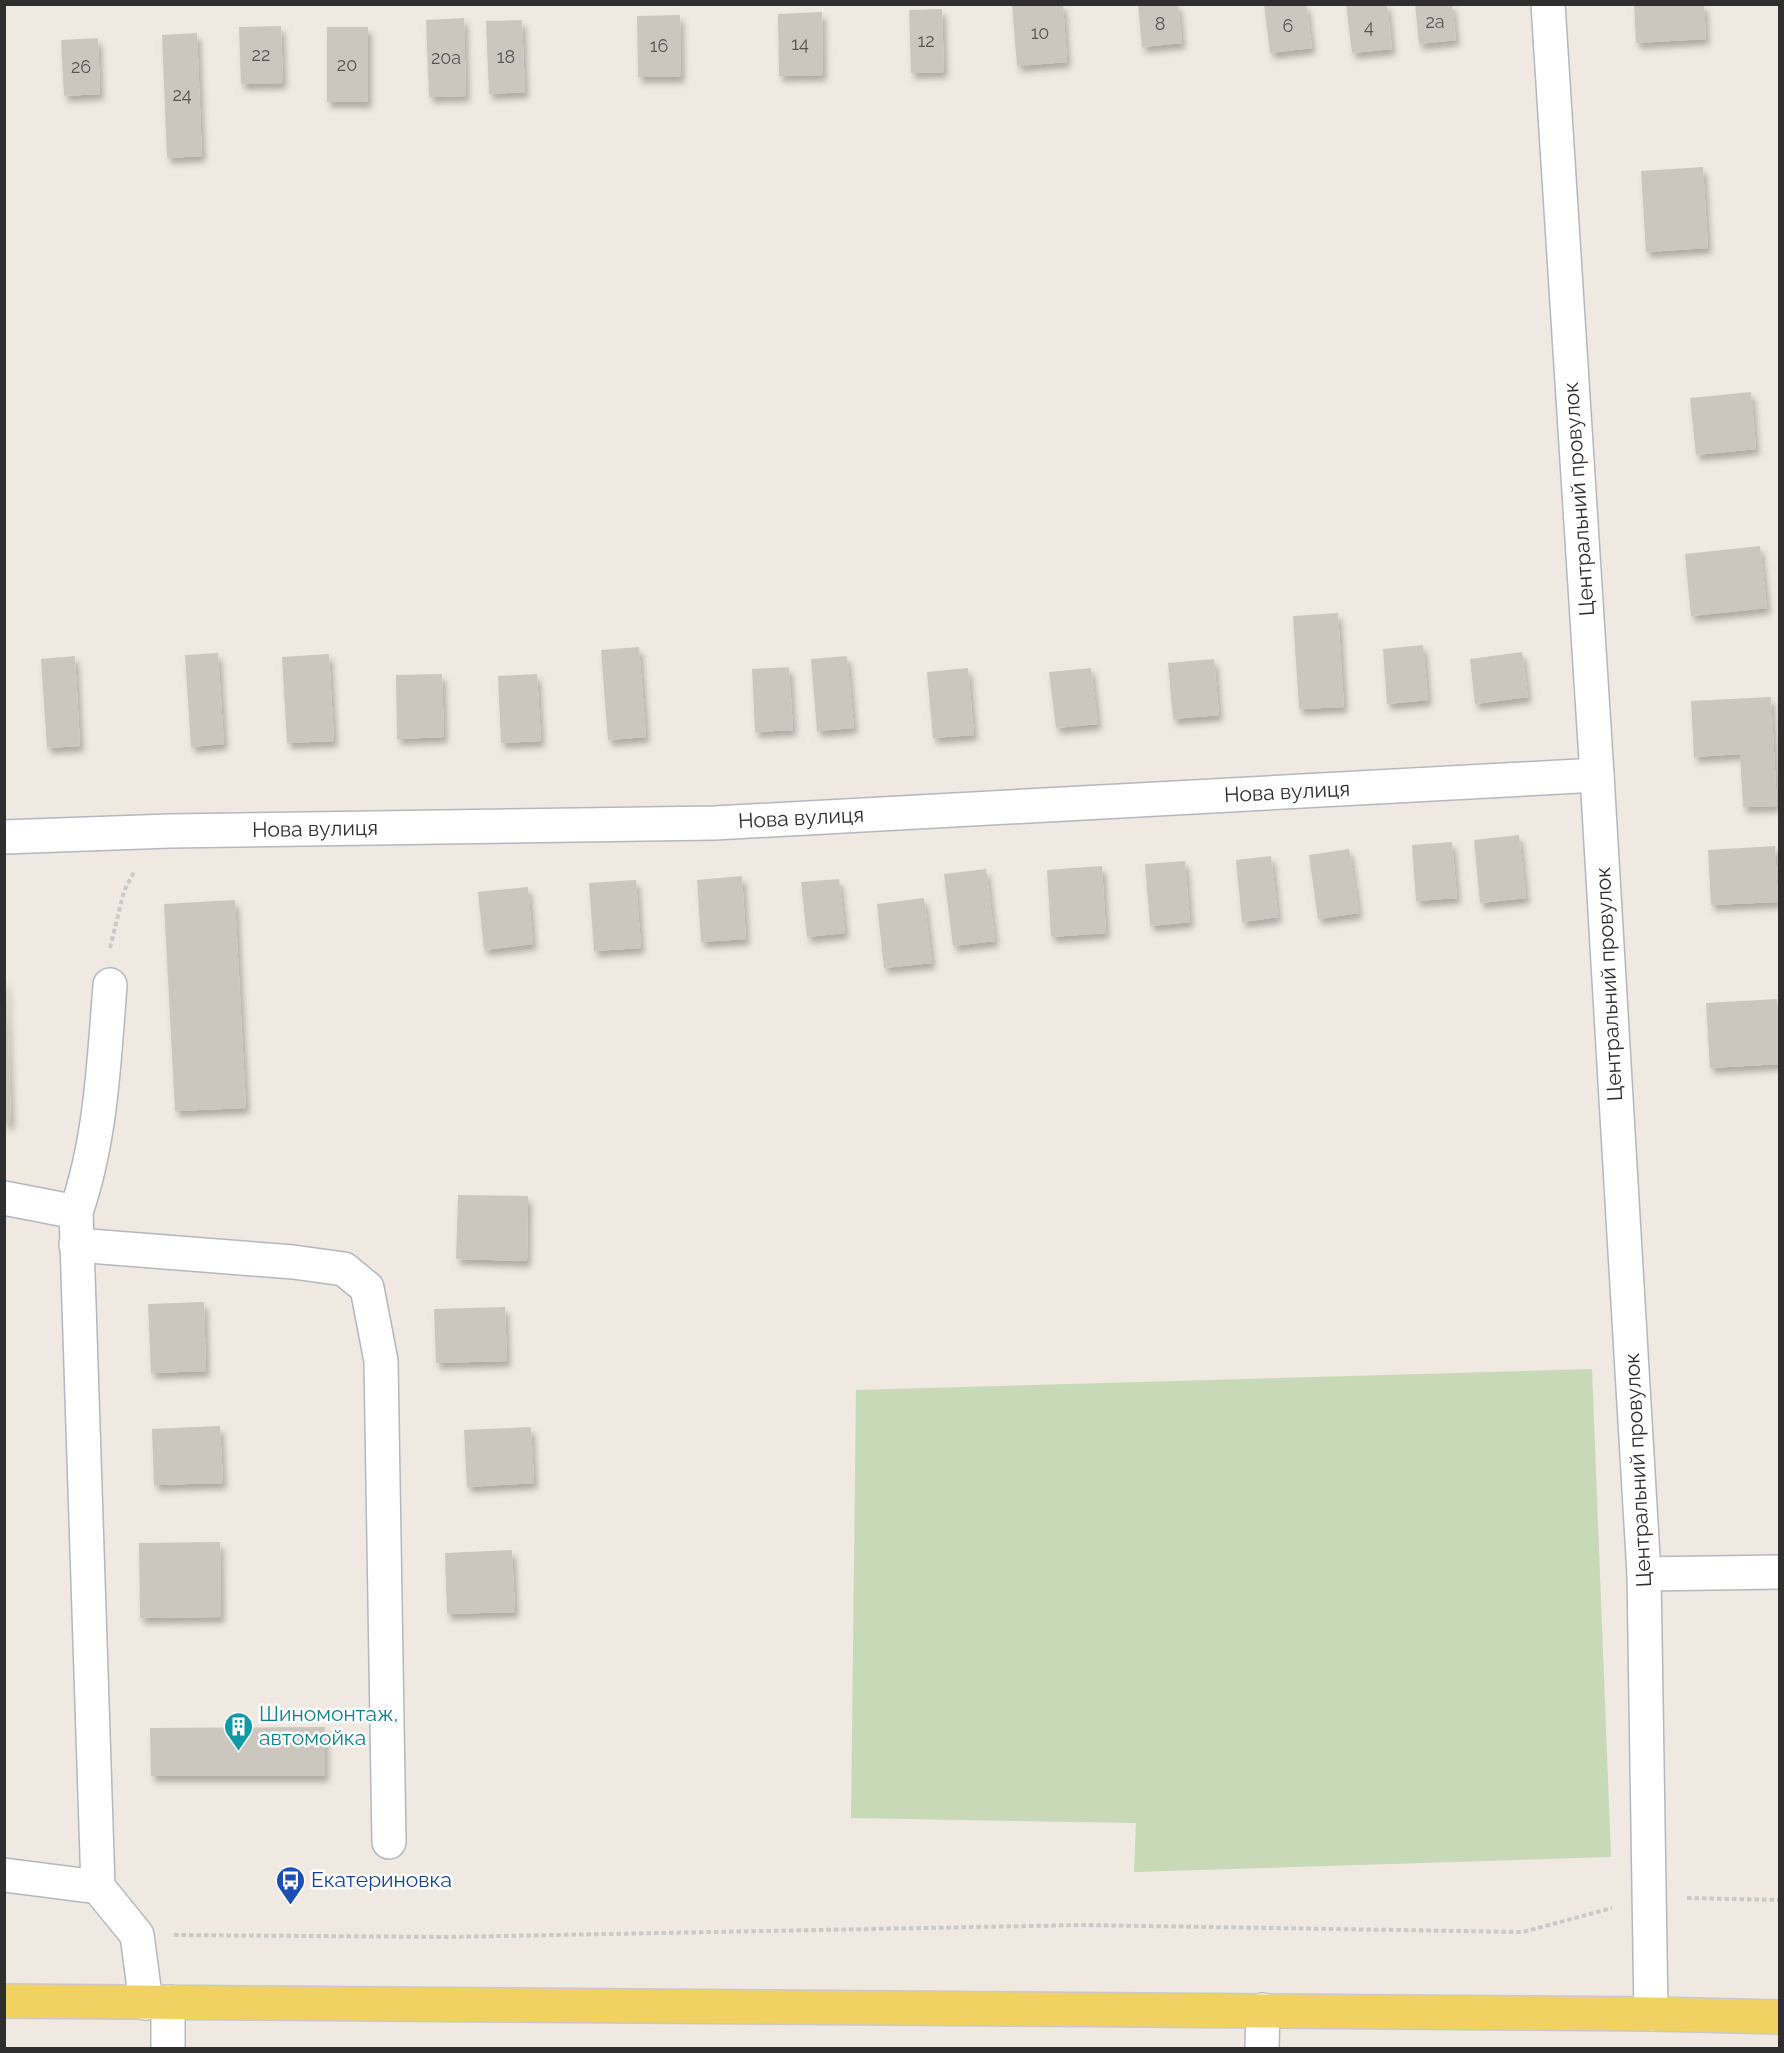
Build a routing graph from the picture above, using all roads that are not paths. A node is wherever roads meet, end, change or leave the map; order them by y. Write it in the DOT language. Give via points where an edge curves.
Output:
graph roads {
  1 [pos="1548,4"];
  2 [pos="1597,776"];
  3 [pos="4,837"];
  4 [pos="110,985"];
  5 [pos="4,1198"];
  6 [pos="76,1212"];
  7 [pos="76,1245"];
  8 [pos="1779,1572"];
  9 [pos="1644,1574"];
  10 [pos="389,1842"];
  11 [pos="4,1875"];
  12 [pos="98,1887"];
  13 [pos="4,2001"];
  14 [pos="157,2002"];
  15 [pos="1263,2010"];
  16 [pos="1652,2014"];
  17 [pos="1779,2017"];
  18 [pos="168,2049"];
  19 [pos="1262,2049"];
  1 -- 2 [label="street, Центральний провулок"];
  2 -- 3 [label="street, Нова вулиця" via="715,823"];
  2 -- 9 [label="street, Центральний провулок"];
  4 -- 6 [label="street" via="102,1096 86,1182"];
  5 -- 6 [label="street"];
  6 -- 7 [label="street"];
  7 -- 10 [label="street" via="344,1269 367,1288 381,1361"];
  7 -- 12 [label="street"];
  8 -- 9 [label="street"];
  9 -- 16 [label="street, Центральний провулок"];
  11 -- 12 [label="street"];
  12 -- 14 [label="street" via="137,1935"];
  13 -- 14 [label="main road"];
  14 -- 15 [label="main road"];
  14 -- 18 [label="street"];
  15 -- 16 [label="main road"];
  15 -- 19 [label="street"];
  16 -- 17 [label="main road"];
}
